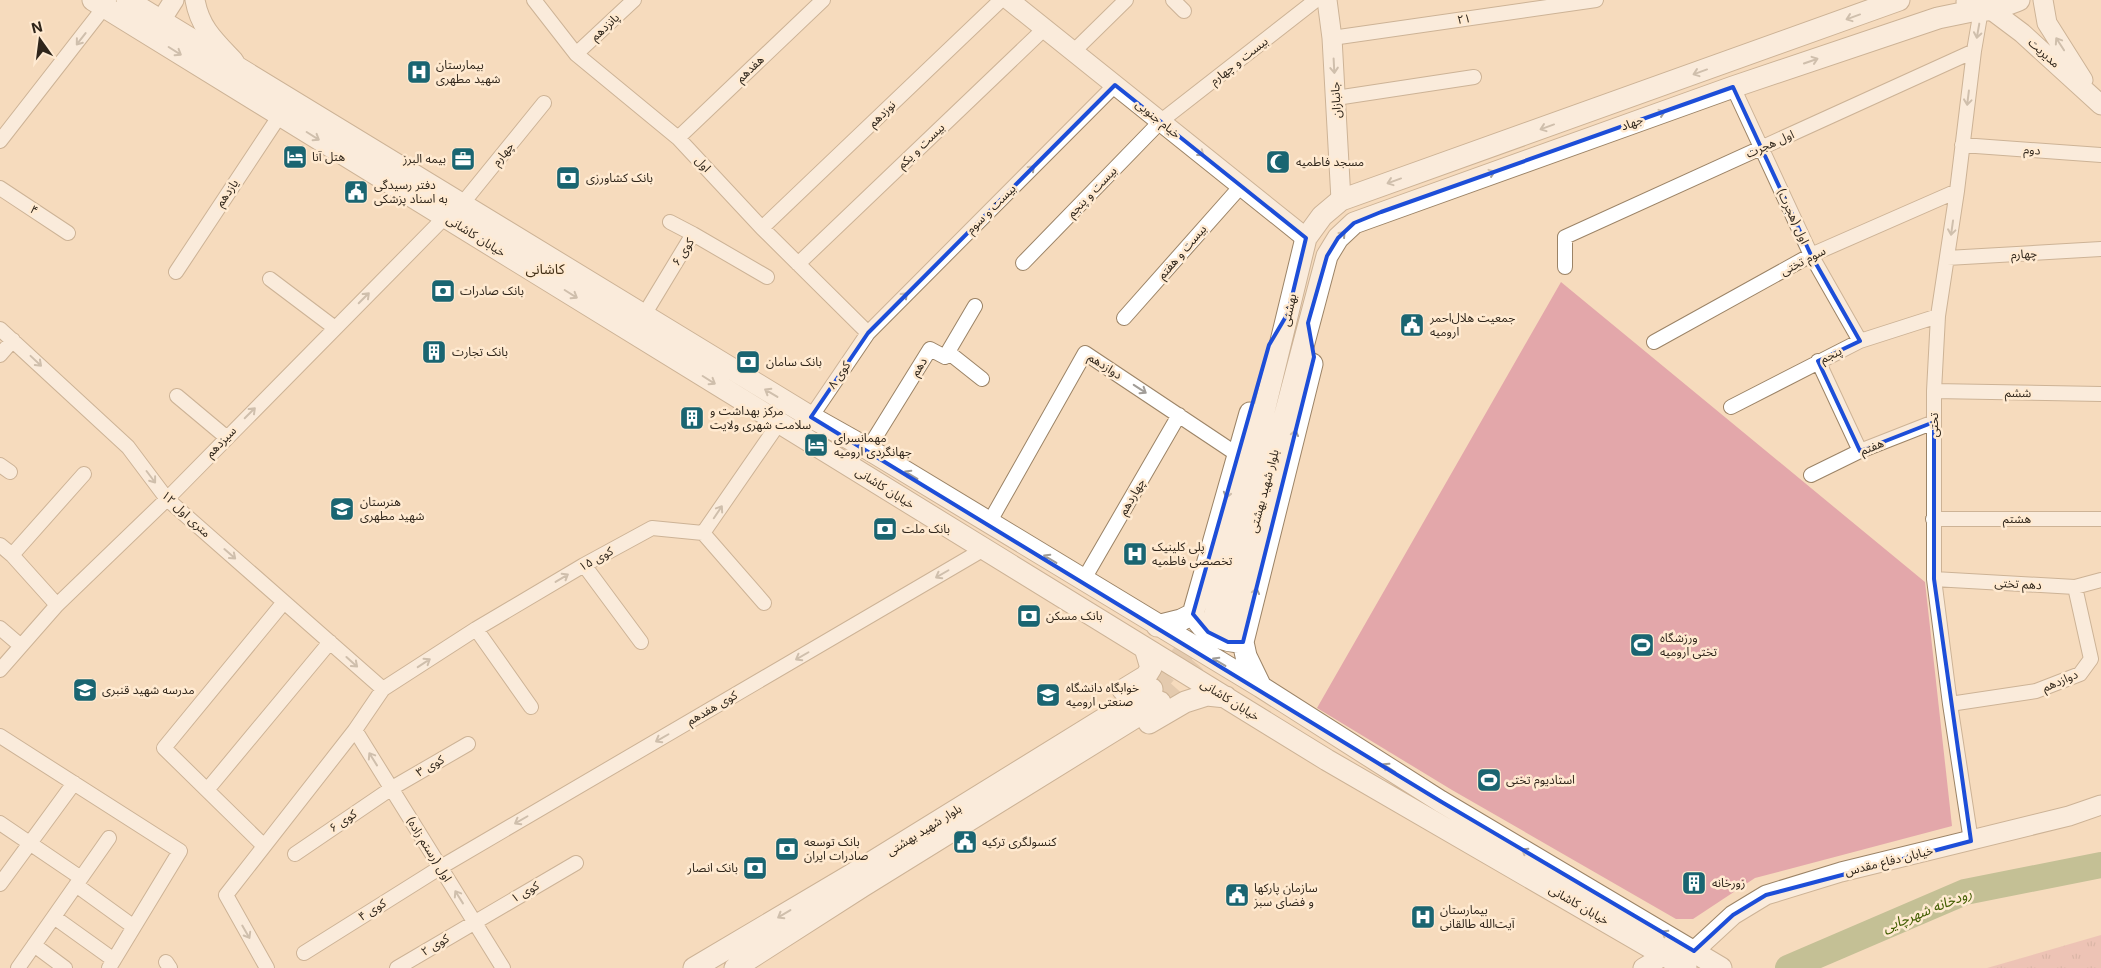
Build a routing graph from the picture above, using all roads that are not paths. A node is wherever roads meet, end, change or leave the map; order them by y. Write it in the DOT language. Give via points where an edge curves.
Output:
graph roads {
  1 [pos="174,0"];
  2 [pos="195,0"];
  3 [pos="534,0"];
  4 [pos="634,0"];
  5 [pos="823,0"];
  6 [pos="1001,0"];
  7 [pos="1009,0"];
  8 [pos="1126,0"];
  9 [pos="1173,0"];
  10 [pos="1316,0"];
  11 [pos="1327,0"];
  12 [pos="1596,0"];
  13 [pos="1898,0"];
  14 [pos="2019,0"];
  15 [pos="2043,0"];
  16 [pos="102,3"];
  17 [pos="1978,7"];
  18 [pos="137,9"];
  19 [pos="1940,9"];
  20 [pos="1184,11"];
  21 [pos="156,28"];
  22 [pos="1044,29"];
  23 [pos="1332,38"];
  24 [pos="1974,51"];
  25 [pos="1073,52"];
  26 [pos="576,54"];
  27 [pos="243,71"];
  28 [pos="1474,77"];
  29 [pos="1115,85"];
  30 [pos="1733,87"];
  31 [pos="1336,98"];
  32 [pos="2099,102"];
  33 [pos="544,104"];
  34 [pos="280,115"];
  35 [pos="1161,121"];
  36 [pos="678,138"];
  37 [pos="0,141"];
  38 [pos="1962,145"];
  39 [pos="1762,148"];
  40 [pos="2101,155"];
  41 [pos="1241,186"];
  42 [pos="0,188"];
  43 [pos="1957,190"];
  44 [pos="1341,200"];
  45 [pos="462,204"];
  46 [pos="445,217"];
  47 [pos="670,222"];
  48 [pos="762,228"];
  49 [pos="68,233"];
  50 [pos="693,234"];
  51 [pos="1306,238"];
  52 [pos="2101,249"];
  53 [pos="1812,255"];
  54 [pos="1948,258"];
  55 [pos="1023,263"];
  56 [pos="798,264"];
  57 [pos="1299,267"];
  58 [pos="1565,267"];
  59 [pos="176,272"];
  60 [pos="767,277"];
  61 [pos="270,279"];
  62 [pos="1319,280"];
  63 [pos="975,306"];
  64 [pos="1288,313"];
  65 [pos="644,315"];
  66 [pos="1938,316"];
  67 [pos="1124,318"];
  68 [pos="1308,323"];
  69 [pos="335,328"];
  70 [pos="0,329"];
  71 [pos="868,333"];
  72 [pos="13,340"];
  73 [pos="1860,341"];
  74 [pos="1654,342"];
  75 [pos="948,352"];
  76 [pos="0,355"];
  77 [pos="1289,355"];
  78 [pos="1818,361"];
  79 [pos="982,379"];
  80 [pos="1934,391"];
  81 [pos="2101,394"];
  82 [pos="176,396"];
  83 [pos="1730,407"];
  84 [pos="1179,415"];
  85 [pos="811,417"];
  86 [pos="1934,422"];
  87 [pos="779,423"];
  88 [pos="226,437"];
  89 [pos="868,449"];
  90 [pos="1860,451"];
  91 [pos="1238,455"];
  92 [pos="84,474"];
  93 [pos="1811,475"];
  94 [pos="167,499"];
  95 [pos="1933,519"];
  96 [pos="2101,519"];
  97 [pos="989,523"];
  98 [pos="703,533"];
  99 [pos="0,545"];
  100 [pos="984,549"];
  101 [pos="12,554"];
  102 [pos="584,565"];
  103 [pos="1084,579"];
  104 [pos="1934,579"];
  105 [pos="2101,580"];
  106 [pos="2075,587"];
  107 [pos="284,602"];
  108 [pos="764,603"];
  109 [pos="57,605"];
  110 [pos="1193,614"];
  111 [pos="1221,622"];
  112 [pos="1157,626"];
  113 [pos="0,628"];
  114 [pos="476,629"];
  115 [pos="330,642"];
  116 [pos="642,642"];
  117 [pos="1243,642"];
  118 [pos="21,646"];
  119 [pos="1145,648"];
  120 [pos="0,670"];
  121 [pos="1261,687"];
  122 [pos="383,689"];
  123 [pos="1157,694"];
  124 [pos="1227,697"];
  125 [pos="1950,704"];
  126 [pos="531,707"];
  127 [pos="355,730"];
  128 [pos="2,743"];
  129 [pos="468,744"];
  130 [pos="74,783"];
  131 [pos="392,788"];
  132 [pos="207,790"];
  133 [pos="2101,805"];
  134 [pos="0,823"];
  135 [pos="109,838"];
  136 [pos="1971,841"];
  137 [pos="30,844"];
  138 [pos="264,846"];
  139 [pos="295,854"];
  140 [pos="576,863"];
  141 [pos="440,867"];
  142 [pos="79,882"];
  143 [pos="0,884"];
  144 [pos="828,898"];
  145 [pos="54,917"];
  146 [pos="474,921"];
  147 [pos="134,926"];
  148 [pos="34,945"];
  149 [pos="304,953"];
  150 [pos="1693,961"];
  151 [pos="111,964"];
  152 [pos="18,968"];
  153 [pos="65,968"];
  154 [pos="267,968"];
  155 [pos="397,968"];
  156 [pos="503,968"];
  157 [pos="694,968"];
  158 [pos="735,968"];
  159 [pos="1643,968"];
  1 -- 21 [label="main road"];
  2 -- 27 [label="main road" via="207,32"];
  3 -- 26 [label="street, اول"];
  4 -- 26 [label="street, پانزدهم"];
  5 -- 36 [label="street, هفدهم"];
  6 -- 48 [label="street, نوزدهم"];
  7 -- 22 [label="main road, خیام جنوبی"];
  8 -- 25 [label="street"];
  9 -- 20 [label="street"];
  10 -- 35 [label="street, بیست و چهارم"];
  11 -- 23 [label="main road, جانبازان"];
  12 -- 23 [label="street, ۲۱"];
  13 -- 44 [label="main road, جهاد, one-way"];
  14 -- 17 [label="main road, جهاد"];
  32 -- 15 [label="main road, مدیریت, one-way" via="2047,23"];
  16 -- 18 [label="main road, خیابان کاشانی"];
  16 -- 37 [label="street, one-way"];
  17 -- 19 [label="main road, جهاد"];
  17 -- 24 [label="street, تختی, one-way"];
  17 -- 32 [label="main road, مدیریت" via="2022,33"];
  18 -- 21 [label="main road, خیابان کاشانی"];
  30 -- 19 [label="main road, جهاد, one-way"];
  21 -- 27 [label="main road, خیابان کاشانی"];
  21 -- 34 [label="main road, خیابان کاشانی, one-way"];
  22 -- 25 [label="main road, خیام جنوبی"];
  22 -- 56 [label="street, بیست و یکم"];
  23 -- 31 [label="main road, جانبازان, one-way"];
  24 -- 38 [label="street, تختی, one-way"];
  24 -- 39 [label="street, اول هجرت"];
  25 -- 29 [label="main road, خیام جنوبی"];
  26 -- 36 [label="street, اول"];
  27 -- 45 [label="main road, خیابان کاشانی"];
  28 -- 31 [label="street"];
  29 -- 35 [label="main road, خیام جنوبی"];
  71 -- 29 [label="street, بیست و سوم, one-way"];
  30 -- 39 [label="street, اول (هجرت)"];
  62 -- 30 [label="main road, جهاد, one-way" via="1327,256 1338,238 1354,223"];
  31 -- 44 [label="main road, جانبازان"];
  33 -- 45 [label="street, چهارم"];
  34 -- 46 [label="main road, خیابان کاشانی, one-way"];
  34 -- 59 [label="street, یازدهم"];
  35 -- 41 [label="main road, خیام جنوبی, one-way"];
  35 -- 55 [label="street, بیست و پنجم"];
  36 -- 48 [label="street, اول"];
  38 -- 40 [label="street, دوم"];
  38 -- 43 [label="street, تختی"];
  39 -- 53 [label="street, اول (هجرت)"];
  39 -- 58 [label="street, اول هجرت" via="1565,237"];
  41 -- 51 [label="main road, خیام جنوبی"];
  41 -- 67 [label="street, بیست و هفتم"];
  42 -- 49 [label="street, ۴"];
  43 -- 53 [label="street, سوم تختی"];
  43 -- 54 [label="street, تختی, one-way"];
  44 -- 51 [label="main road, جهاد" via="1322,216"];
  45 -- 65 [label="main road, خیابان کاشانی"];
  69 -- 46 [label="street, سیزدهم, one-way"];
  46 -- 87 [label="main road, خیابان کاشانی, one-way"];
  47 -- 50 [label="street"];
  48 -- 56 [label="street, اول"];
  50 -- 60 [label="street, کوی ۶"];
  50 -- 65 [label="street, کوی ۶"];
  51 -- 57 [label="main road, جهاد"];
  52 -- 54 [label="street, چهارم"];
  53 -- 73 [label="street, اول (هجرت)"];
  53 -- 74 [label="street, سوم تختی"];
  54 -- 66 [label="street, تختی"];
  56 -- 71 [label="street, اول"];
  57 -- 64 [label="main road, بهشتی"];
  61 -- 69 [label="street"];
  62 -- 68 [label="main road, بهشتی"];
  63 -- 75 [label="street"];
  64 -- 77 [label="main road, بهشتی"];
  64 -- 91 [label="main road" via="1269,345"];
  85 -- 65 [label="main road, خیابان کاشانی, one-way"];
  66 -- 73 [label="street, پنجم"];
  66 -- 80 [label="street, تختی"];
  68 -- 77 [label="main road, بهشتی"];
  117 -- 68 [label="main road, one-way" via="1314,356"];
  88 -- 69 [label="street, سیزدهم, one-way"];
  70 -- 72 [label="street, ۱۲ متری اول"];
  71 -- 85 [label="street, کوی ۸"];
  72 -- 76 [label="street"];
  72 -- 94 [label="street, ۱۲ متری اول, one-way" via="128,447"];
  73 -- 78 [label="street, پنجم"];
  75 -- 79 [label="street"];
  75 -- 89 [label="street, دهم" via="945,357 930,349"];
  77 -- 111 [label="main road, بلوار شهید بهشتی"];
  78 -- 83 [label="street, پنجم"];
  78 -- 90 [label="street"];
  80 -- 81 [label="street, ششم"];
  80 -- 86 [label="street, تختی"];
  82 -- 88 [label="street"];
  84 -- 91 [label="street, دوازدهم"];
  97 -- 84 [label="street, دوازدهم, one-way" via="1085,353"];
  84 -- 103 [label="street, چهاردهم"];
  85 -- 89 [label="main road, خیابان کاشانی"];
  86 -- 90 [label="street, هفتم"];
  86 -- 95 [label="street, تختی"];
  98 -- 87 [label="street, one-way"];
  87 -- 100 [label="main road, خیابان کاشانی"];
  88 -- 94 [label="street, سیزدهم"];
  97 -- 89 [label="main road, خیابان کاشانی, one-way"];
  90 -- 93 [label="street, هفتم"];
  91 -- 110 [label="main road, one-way"];
  92 -- 101 [label="street"];
  94 -- 107 [label="street, ۱۲ متری اول, one-way"];
  94 -- 109 [label="street, سیزدهم"];
  95 -- 96 [label="street, هشتم"];
  95 -- 104 [label="street, تختی"];
  103 -- 97 [label="main road, خیابان کاشانی, one-way"];
  98 -- 102 [label="street, کوی ۱۵" via="652,528"];
  98 -- 108 [label="street"];
  99 -- 101 [label="street"];
  100 -- 119 [label="main road, خیابان کاشانی"];
  100 -- 141 [label="street, کوی هفدهم, one-way"];
  101 -- 109 [label="street"];
  114 -- 102 [label="street, کوی ۱۵, one-way"];
  102 -- 116 [label="street"];
  103 -- 112 [label="main road, خیابان کاشانی"];
  104 -- 106 [label="street, دهم تختی"];
  104 -- 125 [label="street, تختی"];
  105 -- 106 [label="street, دهم تختی"];
  106 -- 125 [label="street, دوازدهم" via="2091,658 2080,674 2036,691"];
  107 -- 115 [label="street, ۱۲ متری اول"];
  107 -- 132 [label="street" via="164,748"];
  109 -- 118 [label="street, سیزدهم"];
  110 -- 112 [label="main road"];
  110 -- 117 [label="main road" via="1208,632 1228,642"];
  121 -- 112 [label="main road, خیابان کاشانی, one-way"];
  113 -- 118 [label="street"];
  122 -- 114 [label="street, کوی ۱۵, one-way"];
  114 -- 126 [label="street"];
  115 -- 122 [label="street, ۱۲ متری اول, one-way"];
  115 -- 132 [label="street"];
  117 -- 121 [label="main road"];
  118 -- 120 [label="street, سیزدهم"];
  119 -- 123 [label="main road"];
  119 -- 124 [label="main road, خیابان کاشانی"];
  150 -- 121 [label="main road, خیابان کاشانی, one-way"];
  122 -- 127 [label="street"];
  123 -- 124 [label="main road" via="1185,702 1207,695"];
  123 -- 144 [label="main road, بلوار شهید بهشتی"];
  123 -- 144 [label="main road" via="846,861"];
  124 -- 150 [label="main road, خیابان کاشانی" via="1328,760"];
  125 -- 136 [label="street, تختی"];
  131 -- 127 [label="street, اول (رستم زاده), one-way"];
  127 -- 138 [label="street"];
  128 -- 130 [label="street"];
  129 -- 131 [label="street, کوی ۳"];
  130 -- 137 [label="street"];
  130 -- 147 [label="street" via="180,851"];
  131 -- 139 [label="street, کوی ۶"];
  131 -- 141 [label="street, اول (رستم زاده)"];
  132 -- 138 [label="street"];
  133 -- 136 [label="main road, خیابان دفاع مقدس"];
  134 -- 137 [label="street"];
  135 -- 142 [label="street"];
  136 -- 150 [label="main road, خیابان دفاع مقدس" via="1841,872 1766,895 1734,914"];
  137 -- 142 [label="street"];
  137 -- 143 [label="street"];
  138 -- 154 [label="street, one-way" via="226,895"];
  140 -- 146 [label="street, کوی ۱"];
  146 -- 141 [label="street, اول (رستم زاده), one-way"];
  141 -- 149 [label="street, کوی ۴"];
  142 -- 145 [label="street"];
  142 -- 147 [label="street"];
  144 -- 157 [label="main road, بلوار شهید بهشتی, one-way"];
  144 -- 158 [label="main road, بلوار شهید بهشتی"];
  145 -- 148 [label="street"];
  145 -- 151 [label="street"];
  146 -- 155 [label="street, کوی ۲"];
  146 -- 156 [label="street, اول (رستم زاده)"];
  147 -- 151 [label="street"];
  148 -- 152 [label="street"];
  148 -- 153 [label="street"];
  150 -- 159 [label="main road, خیابان دفاع مقدس"];
}
